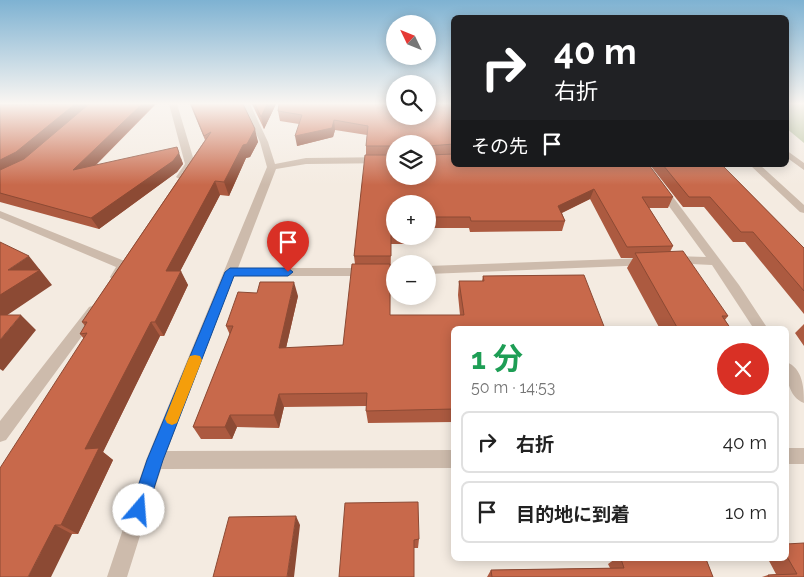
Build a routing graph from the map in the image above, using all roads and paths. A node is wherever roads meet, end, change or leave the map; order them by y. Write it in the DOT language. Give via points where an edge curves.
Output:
graph roads {
  1 [pos="181,131"];
  2 [pos="259,131"];
  3 [pos="789,155"];
  4 [pos="386,160"];
  5 [pos="272,167"];
  6 [pos="645,167"];
  7 [pos="758,167"];
  8 [pos="804,167"];
  9 [pos="174,187"];
  10 [pos="804,210"];
  11 [pos="0,214"];
  12 [pos="714,261"];
  13 [pos="436,270"];
  14 [pos="230,272"];
  15 [pos="386,272"];
  16 [pos="111,288"];
  17 [pos="99,303"];
  18 [pos="759,326"];
  19 [pos="789,373"];
  20 [pos="804,396"];
  21 [pos="0,434"];
  22 [pos="789,456"];
  23 [pos="804,456"];
  24 [pos="451,459"];
  25 [pos="155,460"];
  26 [pos="117,577"];
  1 -- 9 [label="street" via="190,164"];
  2 -- 5 [label="street"];
  3 -- 8 [label="street"];
  4 -- 5 [label="street" via="306,161"];
  5 -- 14 [label="street"];
  6 -- 12 [label="street"];
  7 -- 10 [label="street"];
  11 -- 16 [label="street" via="126,261"];
  12 -- 13 [label="street"];
  12 -- 18 [label="street"];
  14 -- 15 [label="street"];
  14 -- 25 [label="street"];
  17 -- 21 [label="street"];
  19 -- 20 [label="street"];
  22 -- 23 [label="street"];
  24 -- 25 [label="street"];
  25 -- 26 [label="street"];
}
